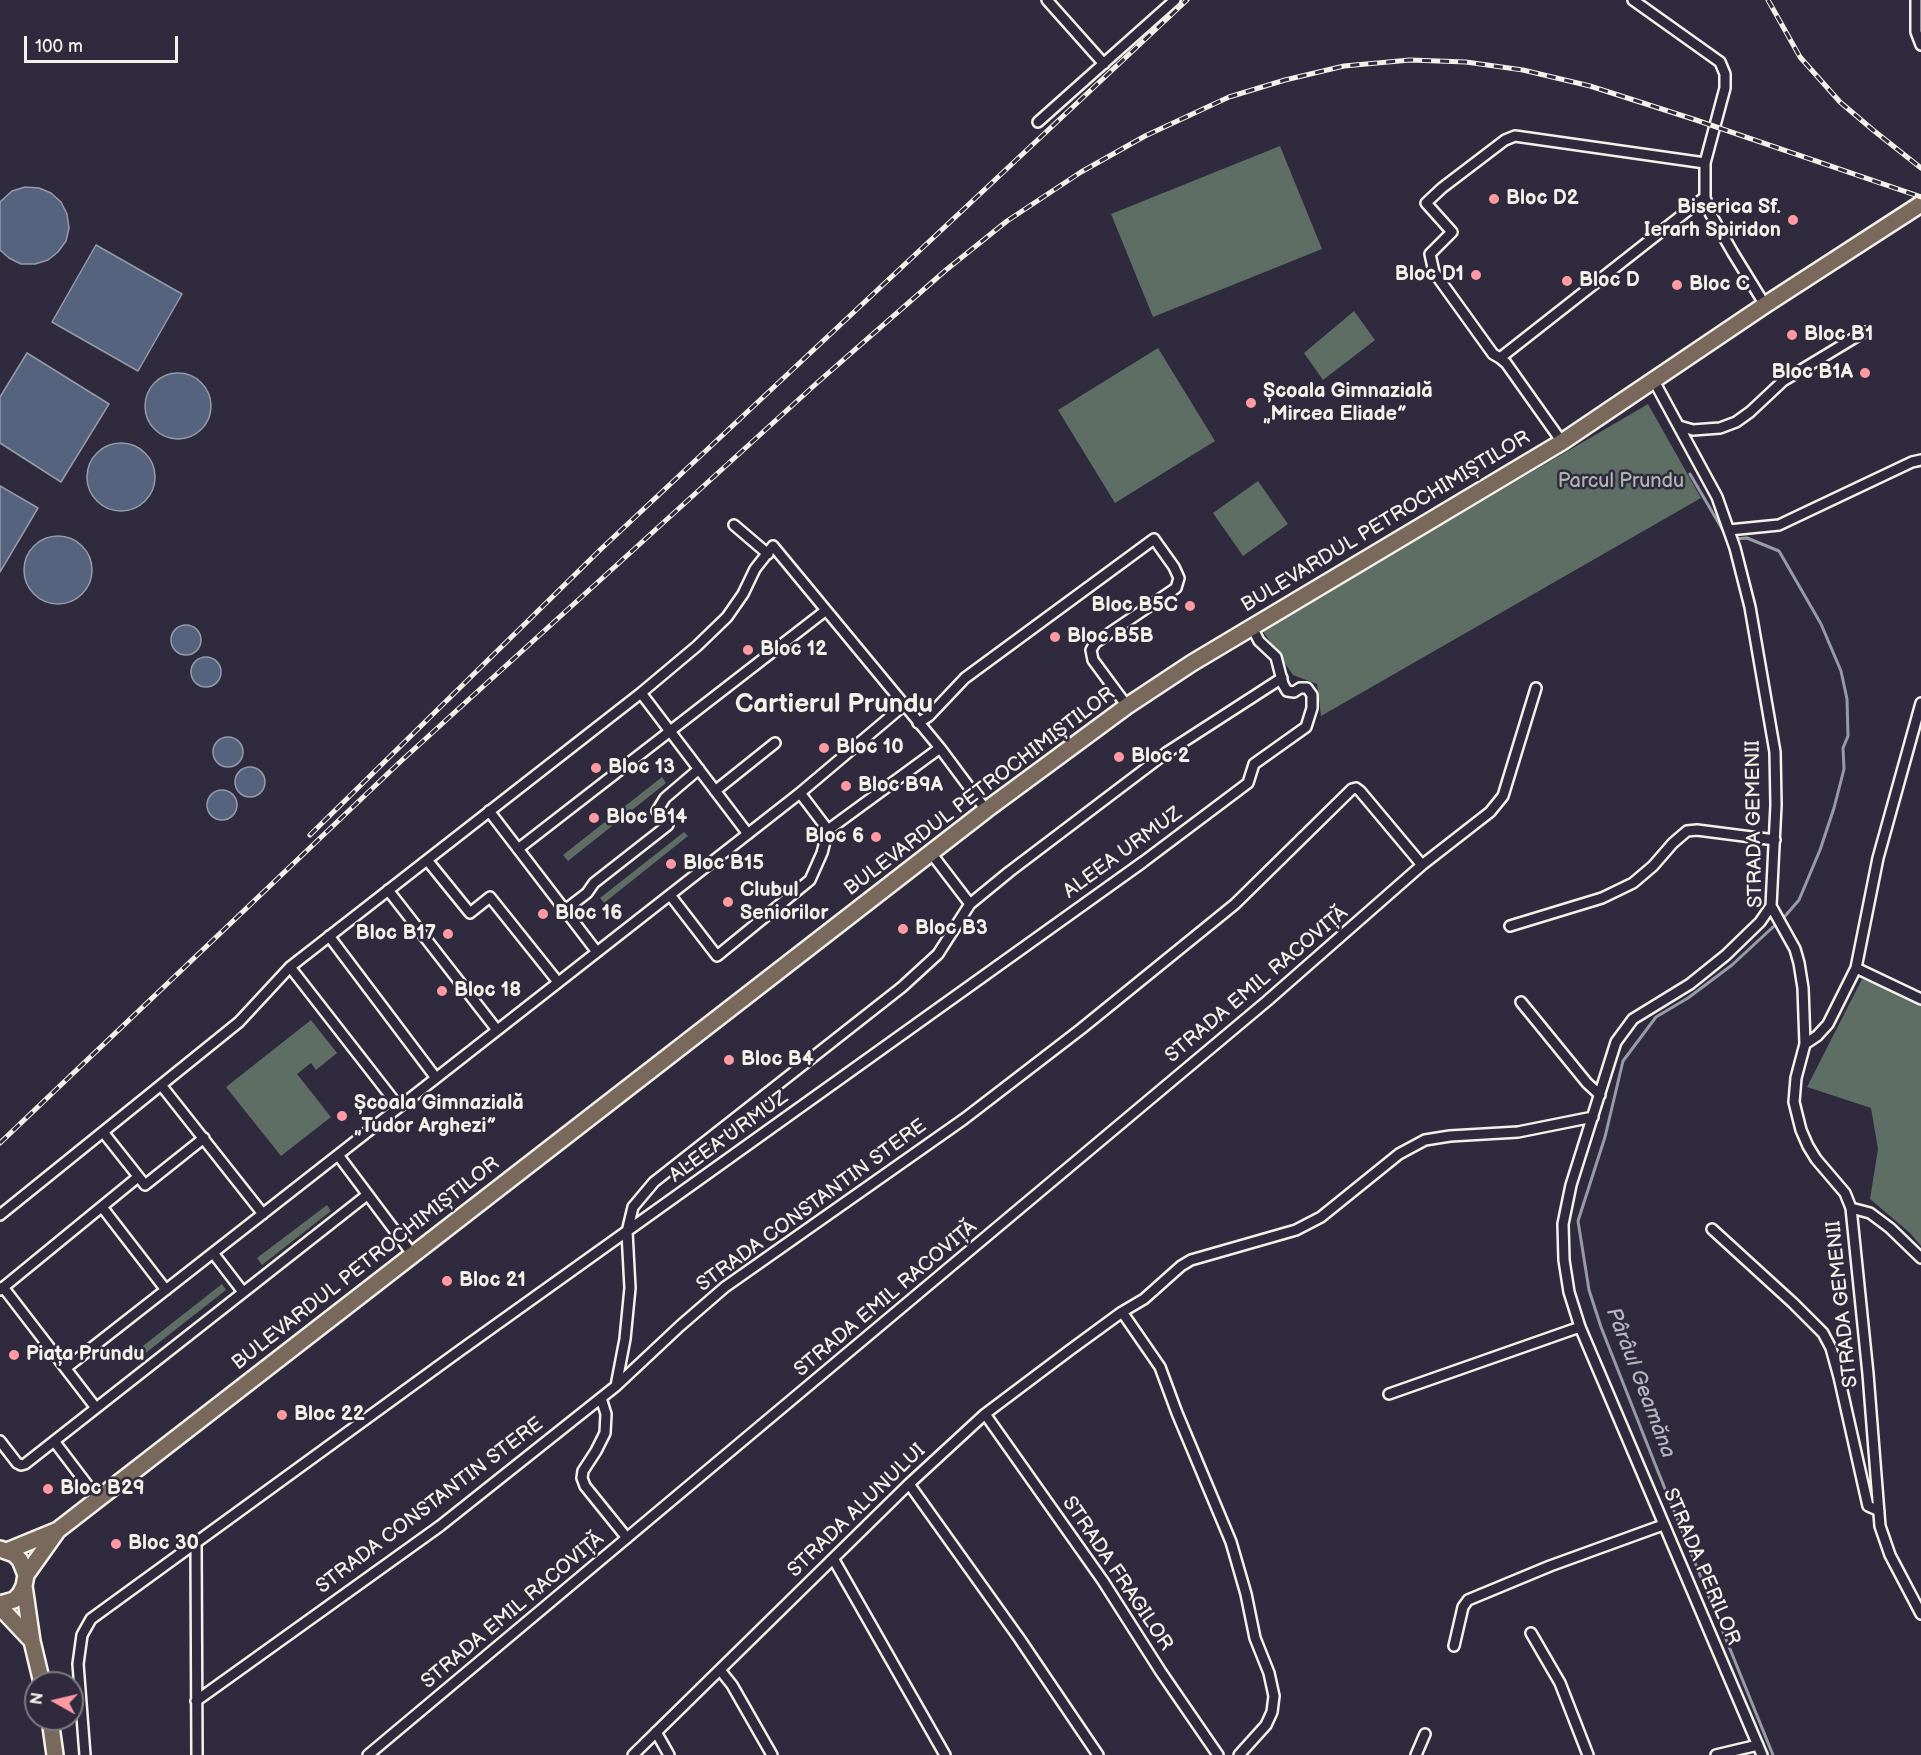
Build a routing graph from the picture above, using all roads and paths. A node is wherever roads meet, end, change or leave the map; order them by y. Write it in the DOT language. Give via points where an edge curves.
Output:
graph roads {
  1 [pos="1047,0"];
  2 [pos="1175,0"];
  3 [pos="1633,0"];
  4 [pos="1916,0"];
  5 [pos="1921,45"];
  6 [pos="1104,64"];
  7 [pos="1038,122"];
  8 [pos="1705,163"];
  9 [pos="1705,197"];
  10 [pos="1921,204"];
  11 [pos="1765,305"];
  12 [pos="1864,332"];
  13 [pos="1500,358"];
  14 [pos="1654,381"];
  15 [pos="1679,426"];
  16 [pos="1562,442"];
  17 [pos="1921,460"];
  18 [pos="734,525"];
  19 [pos="1729,530"];
  20 [pos="768,554"];
  21 [pos="825,610"];
  22 [pos="1252,627"];
  23 [pos="1282,678"];
  24 [pos="1536,688"];
  25 [pos="641,693"];
  26 [pos="1921,703"];
  27 [pos="903,706"];
  28 [pos="1127,706"];
  29 [pos="918,723"];
  30 [pos="670,730"];
  31 [pos="776,743"];
  32 [pos="939,748"];
  33 [pos="699,769"];
  34 [pos="715,791"];
  35 [pos="800,793"];
  36 [pos="986,810"];
  37 [pos="489,811"];
  38 [pos="828,830"];
  39 [pos="748,834"];
  40 [pos="1775,840"];
  41 [pos="518,849"];
  42 [pos="931,853"];
  43 [pos="428,860"];
  44 [pos="1422,865"];
  45 [pos="388,890"];
  46 [pos="670,895"];
  47 [pos="970,904"];
  48 [pos="565,910"];
  49 [pos="1773,911"];
  50 [pos="1510,926"];
  51 [pos="329,936"];
  52 [pos="597,952"];
  53 [pos="290,968"];
  54 [pos="1856,968"];
  55 [pos="558,982"];
  56 [pos="1921,999"];
  57 [pos="1521,1002"];
  58 [pos="497,1030"];
  59 [pos="1805,1044"];
  60 [pos="436,1078"];
  61 [pos="161,1085"];
  62 [pos="1600,1095"];
  63 [pos="399,1107"];
  64 [pos="1593,1117"];
  65 [pos="103,1132"];
  66 [pos="204,1138"];
  67 [pos="338,1155"];
  68 [pos="138,1178"];
  69 [pos="367,1195"];
  70 [pos="102,1207"];
  71 [pos="1851,1208"];
  72 [pos="262,1214"];
  73 [pos="0,1215"];
  74 [pos="1712,1229"];
  75 [pos="627,1232"];
  76 [pos="213,1253"];
  77 [pos="412,1255"];
  78 [pos="1921,1258"];
  79 [pos="2,1289"];
  80 [pos="166,1290"];
  81 [pos="243,1292"];
  82 [pos="1122,1311"];
  83 [pos="1580,1327"];
  84 [pos="66,1368"];
  85 [pos="616,1386"];
  86 [pos="1389,1394"];
  87 [pos="601,1398"];
  88 [pos="96,1408"];
  89 [pos="985,1414"];
  90 [pos="0,1441"];
  91 [pos="54,1441"];
  92 [pos="909,1484"];
  93 [pos="98,1499"];
  94 [pos="1879,1511"];
  95 [pos="1663,1525"];
  96 [pos="58,1530"];
  97 [pos="627,1538"];
  98 [pos="196,1543"];
  99 [pos="3,1550"];
  100 [pos="834,1560"];
  101 [pos="25,1581"];
  102 [pos="0,1606"];
  103 [pos="1921,1614"];
  104 [pos="1531,1633"];
  105 [pos="32,1641"];
  106 [pos="1454,1646"];
  107 [pos="720,1670"];
  108 [pos="39,1671"];
  109 [pos="196,1701"];
  110 [pos="52,1731"];
  111 [pos="656,1732"];
  112 [pos="1425,1734"];
  113 [pos="1758,1745"];
  114 [pos="55,1755"];
  115 [pos="85,1755"];
  116 [pos="196,1755"];
  117 [pos="368,1755"];
  118 [pos="633,1755"];
  119 [pos="669,1755"];
  120 [pos="772,1755"];
  121 [pos="945,1755"];
  122 [pos="1098,1755"];
  123 [pos="1218,1755"];
  124 [pos="1239,1755"];
  125 [pos="1416,1755"];
  126 [pos="1588,1755"];
  127 [pos="1716,1755"];
  128 [pos="1762,1755"];
  1 -- 6 [label="street"];
  2 -- 6 [label="street"];
  3 -- 8 [label="street" via="1720,62 1725,87"];
  4 -- 5 [label="street" via="1916,32"];
  6 -- 7 [label="street"];
  8 -- 9 [label="street"];
  8 -- 13 [label="street" via="1515,136 1426,203 1452,232 1430,254 1434,272 1492,354"];
  9 -- 11 [label="street" via="1732,253"];
  9 -- 13 [label="street"];
  10 -- 11 [label="main road, BULEVARDUL PETROCHIMIȘTILOR"];
  11 -- 14 [label="main road, BULEVARDUL PETROCHIMIȘTILOR"];
  12 -- 15 [label="street" via="1783,381 1736,422 1693,430"];
  13 -- 16 [label="street"];
  14 -- 15 [label="street, STRADA GEMENII"];
  14 -- 16 [label="main road, BULEVARDUL PETROCHIMIȘTILOR"];
  15 -- 19 [label="street, STRADA GEMENII" via="1707,477"];
  16 -- 22 [label="main road, BULEVARDUL PETROCHIMIȘTILOR"];
  17 -- 19 [label="street" via="1779,525"];
  18 -- 20 [label="street"];
  19 -- 40 [label="street, STRADA GEMENII" via="1750,607 1775,752"];
  20 -- 21 [label="street" via="773,546"];
  20 -- 25 [label="street" via="727,617"];
  21 -- 27 [label="street"];
  21 -- 30 [label="street"];
  22 -- 23 [label="street" via="1259,641 1276,657"];
  22 -- 28 [label="main road, BULEVARDUL PETROCHIMIȘTILOR"];
  23 -- 47 [label="street" via="1166,753"];
  23 -- 75 [label="street, ALEEA URMUZ" via="1287,691 1294,692 1300,687 1312,694 1306,727 1254,764 1248,783"];
  24 -- 44 [label="street, STRADA EMIL RACOVIȚĂ" via="1503,796 1490,812"];
  25 -- 30 [label="street"];
  25 -- 37 [label="street"];
  26 -- 54 [label="street" via="1878,858"];
  27 -- 29 [label="street"];
  27 -- 35 [label="street"];
  28 -- 29 [label="street" via="1092,660 1090,650 1176,588 1179,578 1154,539 965,678 930,716"];
  28 -- 36 [label="main road, BULEVARDUL PETROCHIMIȘTILOR"];
  29 -- 32 [label="street"];
  30 -- 33 [label="street"];
  30 -- 41 [label="street"];
  31 -- 34 [label="street"];
  32 -- 36 [label="street"];
  32 -- 38 [label="street"];
  33 -- 34 [label="street"];
  33 -- 48 [label="street" via="665,798 657,811 668,825"];
  34 -- 39 [label="street"];
  35 -- 38 [label="street"];
  35 -- 39 [label="street"];
  36 -- 42 [label="main road, BULEVARDUL PETROCHIMIȘTILOR"];
  37 -- 41 [label="street"];
  37 -- 43 [label="street"];
  38 -- 46 [label="street" via="810,880 717,956"];
  39 -- 46 [label="street"];
  40 -- 49 [label="street, STRADA GEMENII"];
  40 -- 50 [label="street" via="1687,831 1633,882 1602,898"];
  41 -- 48 [label="street"];
  42 -- 47 [label="street"];
  42 -- 77 [label="main road, BULEVARDUL PETROCHIMIȘTILOR"];
  43 -- 45 [label="street"];
  43 -- 55 [label="street" via="470,914 490,897"];
  44 -- 85 [label="street, STRADA CONSTANTIN STERE" via="1360,791 1352,789 1234,904 1099,1014 964,1119 726,1287"];
  44 -- 97 [label="street, STRADA EMIL RACOVIȚĂ" via="1267,1001"];
  45 -- 51 [label="street"];
  45 -- 58 [label="street"];
  46 -- 52 [label="street"];
  47 -- 75 [label="street" via="938,954 902,987 654,1182 633,1207"];
  48 -- 52 [label="street"];
  49 -- 59 [label="street, STRADA GEMENII" via="1800,963"];
  49 -- 62 [label="street, STRADA PERILOR" via="1690,984 1633,1019 1616,1042"];
  51 -- 53 [label="street"];
  51 -- 60 [label="street"];
  52 -- 55 [label="street"];
  53 -- 61 [label="street" via="239,1022"];
  53 -- 63 [label="street"];
  54 -- 56 [label="street"];
  54 -- 59 [label="street" via="1828,1024"];
  55 -- 58 [label="street"];
  57 -- 62 [label="street"];
  58 -- 60 [label="street"];
  59 -- 71 [label="street, STRADA GEMENII" via="1794,1102 1801,1130 1816,1159 1845,1193"];
  60 -- 63 [label="street"];
  61 -- 65 [label="street"];
  61 -- 66 [label="street"];
  62 -- 64 [label="street, STRADA PERILOR"];
  63 -- 67 [label="street"];
  64 -- 82 [label="street, STRADA ALUNULUI" via="1518,1132 1425,1140 1399,1154 1321,1217 1279,1236 1191,1260"];
  64 -- 83 [label="street, STRADA PERILOR" via="1563,1224 1569,1292"];
  65 -- 68 [label="street"];
  65 -- 73 [label="street"];
  66 -- 68 [label="street" via="145,1185"];
  66 -- 72 [label="street"];
  67 -- 69 [label="street"];
  67 -- 72 [label="street"];
  68 -- 70 [label="street"];
  69 -- 77 [label="street"];
  69 -- 81 [label="street"];
  70 -- 79 [label="street"];
  70 -- 80 [label="street"];
  71 -- 78 [label="street" via="1870,1213"];
  71 -- 94 [label="street, STRADA GEMENII"];
  72 -- 76 [label="street"];
  74 -- 94 [label="street" via="1823,1334 1839,1377 1868,1506"];
  75 -- 85 [label="street" via="630,1288"];
  75 -- 98 [label="street, ALEEA URMUZ"];
  76 -- 80 [label="street"];
  76 -- 81 [label="street"];
  77 -- 93 [label="main road, BULEVARDUL PETROCHIMIȘTILOR"];
  79 -- 84 [label="street"];
  80 -- 84 [label="street"];
  81 -- 88 [label="street"];
  82 -- 89 [label="street, STRADA ALUNULUI"];
  82 -- 124 [label="street" via="1160,1367 1231,1542 1255,1638 1269,1673 1274,1696 1272,1712 1266,1725"];
  83 -- 86 [label="street"];
  83 -- 95 [label="street, STRADA PERILOR"];
  84 -- 88 [label="street"];
  85 -- 87 [label="street, STRADA CONSTANTIN STERE"];
  87 -- 97 [label="street" via="606,1414 605,1433 582,1478"];
  87 -- 109 [label="street, STRADA CONSTANTIN STERE" via="440,1526"];
  88 -- 91 [label="street"];
  89 -- 92 [label="street, STRADA ALUNULUI"];
  89 -- 123 [label="street, STRADA FRAGILOR" via="1103,1581"];
  90 -- 91 [label="street" via="21,1465"];
  91 -- 93 [label="street"];
  92 -- 100 [label="street, STRADA ALUNULUI"];
  92 -- 122 [label="street"];
  93 -- 96 [label="main road, BULEVARDUL PETROCHIMIȘTILOR"];
  94 -- 103 [label="street, STRADA GEMENII" via="1890,1555"];
  95 -- 106 [label="street" via="1468,1600"];
  95 -- 113 [label="street, STRADA PERILOR"];
  96 -- 99 [label="main road, BULEVARDUL PETROCHIMIȘTILOR"];
  96 -- 101 [label="main road, BULEVARDUL PETROCHIMIȘTILOR"];
  97 -- 117 [label="street, STRADA EMIL RACOVIȚĂ"];
  98 -- 109 [label="street"];
  98 -- 115 [label="street, ALEEA URMUZ" via="91,1618 82,1635 78,1664"];
  99 -- 101 [label="main road" via="20,1560"];
  100 -- 107 [label="street, STRADA ALUNULUI"];
  100 -- 121 [label="street"];
  101 -- 102 [label="main road, BULEVARDUL PETROCHIMIȘTILOR" via="14,1600"];
  101 -- 105 [label="main road"];
  102 -- 105 [label="main road"];
  104 -- 126 [label="street" via="1560,1683"];
  105 -- 108 [label="main road"];
  107 -- 111 [label="street, STRADA ALUNULUI"];
  107 -- 120 [label="street"];
  109 -- 116 [label="street"];
  110 -- 114 [label="main road"];
  111 -- 118 [label="street, STRADA ALUNULUI"];
  111 -- 119 [label="street"];
  112 -- 125 [label="street"];
  113 -- 127 [label="street"];
  113 -- 128 [label="street, STRADA PERILOR"];
}
